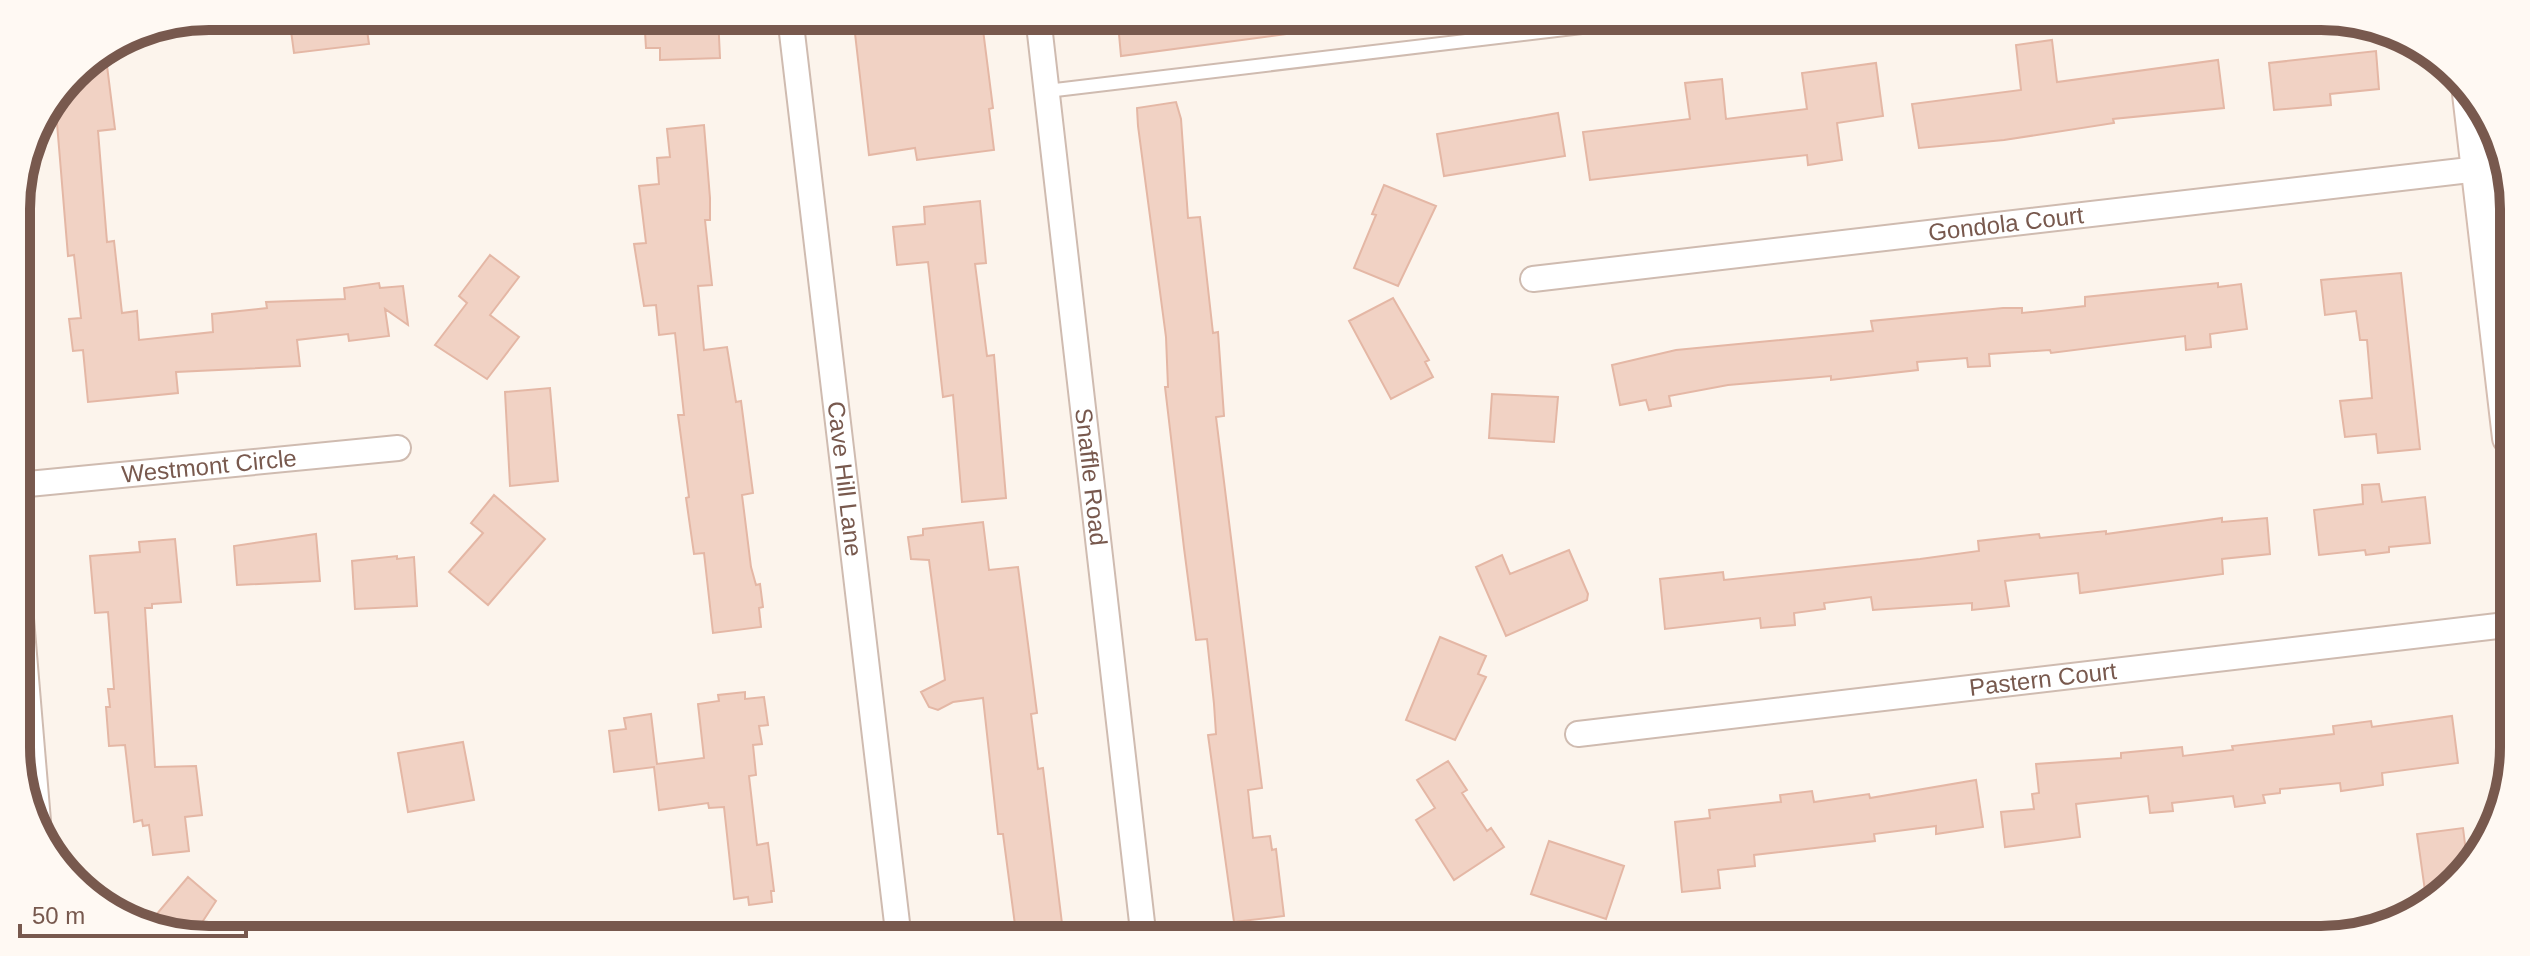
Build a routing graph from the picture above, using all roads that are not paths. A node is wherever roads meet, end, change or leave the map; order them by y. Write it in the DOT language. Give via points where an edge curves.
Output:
graph roads {
  1 [pos="792,30"];
  2 [pos="1040,30"];
  3 [pos="1557,30"];
  4 [pos="1047,91"];
  5 [pos="2480,129"];
  6 [pos="2491,168"];
  7 [pos="1533,279"];
  8 [pos="2500,303"];
  9 [pos="398,448"];
  10 [pos="30,484"];
  11 [pos="2500,626"];
  12 [pos="30,726"];
  13 [pos="1578,734"];
  14 [pos="35,789"];
  15 [pos="897,926"];
  16 [pos="1142,926"];
  1 -- 15 [label="street, Cave Hill Lane"];
  2 -- 4 [label="street, Snaffle Road"];
  3 -- 4 [label="lane"];
  4 -- 16 [label="street, Snaffle Road"];
  5 -- 6 [label="street"];
  6 -- 7 [label="street, Gondola Court"];
  6 -- 8 [label="street"];
  9 -- 10 [label="street, Westmont Circle"];
  11 -- 13 [label="street, Pastern Court"];
  12 -- 14 [label="street"];
}
